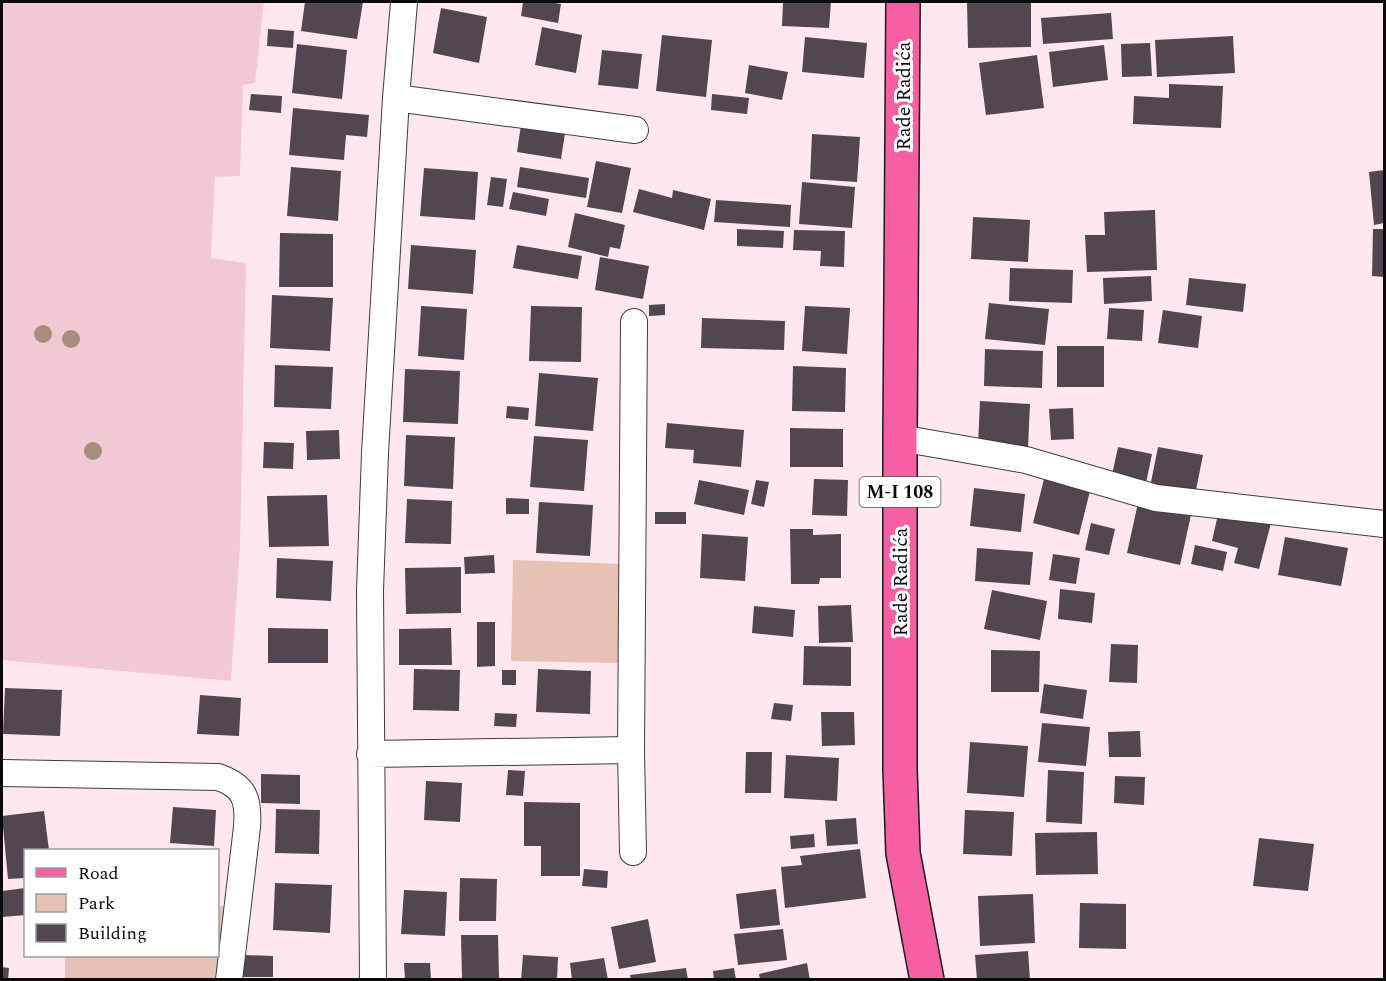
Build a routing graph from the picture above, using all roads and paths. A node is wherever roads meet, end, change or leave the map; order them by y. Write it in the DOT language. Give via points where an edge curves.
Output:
graph roads {
  1 [pos="404,2"];
  2 [pos="903,2"];
  3 [pos="396,98"];
  4 [pos="635,130"];
  5 [pos="634,322"];
  6 [pos="900,438"];
  7 [pos="1384,524"];
  8 [pos="631,750"];
  9 [pos="370,754"];
  10 [pos="2,773"];
  11 [pos="633,852"];
  12 [pos="229,980"];
  13 [pos="373,980"];
  14 [pos="927,980"];
  1 -- 3 [label="street"];
  2 -- 6 [label="main road, Rade Radića / M-I 108"];
  3 -- 4 [label="street"];
  3 -- 9 [label="street" via="375,453"];
  5 -- 8 [label="street"];
  6 -- 7 [label="street" via="1026,460 1156,498"];
  6 -- 14 [label="main road, Rade Radića / M-I 108" via="903,854"];
  8 -- 9 [label="street"];
  8 -- 11 [label="street"];
  9 -- 13 [label="street"];
  10 -- 12 [label="street" via="218,777 241,791 248,818"];
}
